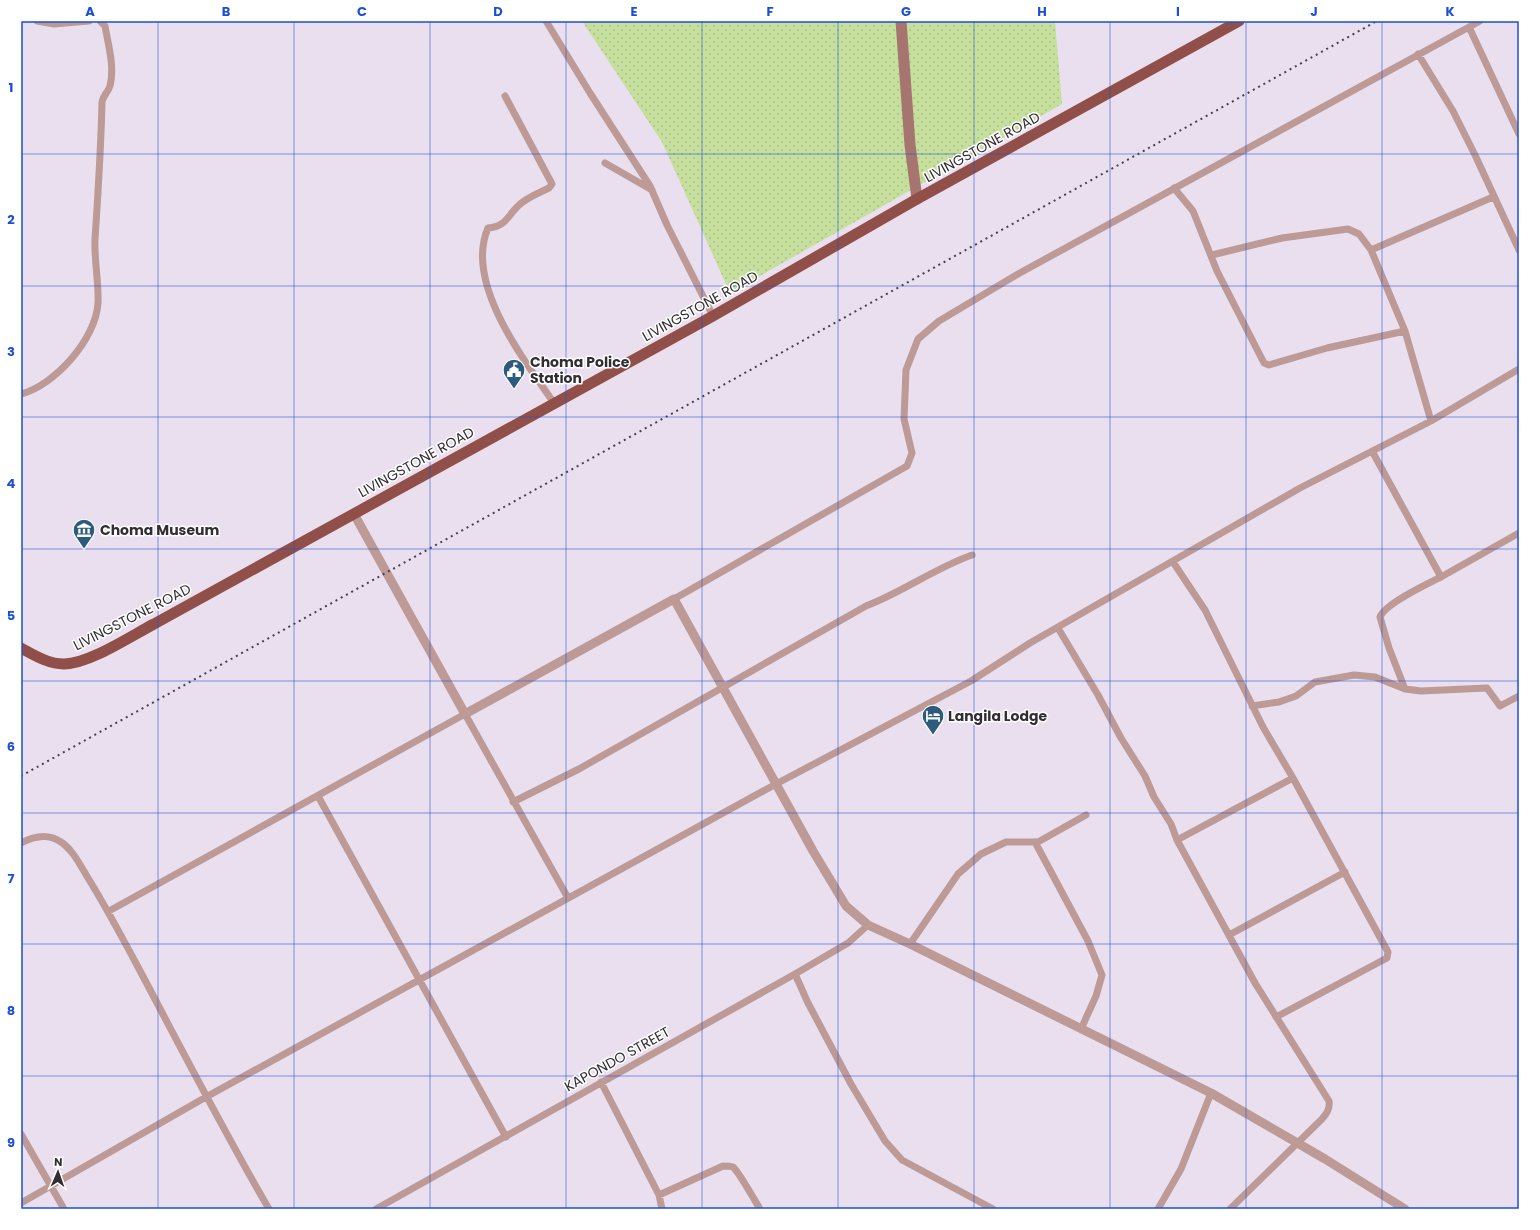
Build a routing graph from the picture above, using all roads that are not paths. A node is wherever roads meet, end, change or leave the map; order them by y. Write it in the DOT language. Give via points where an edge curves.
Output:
graph roads {
  1 [pos="37,21"];
  2 [pos="89,21"];
  3 [pos="100,21"];
  4 [pos="546,21"];
  5 [pos="901,21"];
  6 [pos="1239,21"];
  7 [pos="1480,21"];
  8 [pos="1469,27"];
  9 [pos="1418,54"];
  10 [pos="505,96"];
  11 [pos="1519,134"];
  12 [pos="605,163"];
  13 [pos="1174,188"];
  14 [pos="652,190"];
  15 [pos="1493,197"];
  16 [pos="917,199"];
  17 [pos="1371,250"];
  18 [pos="1519,250"];
  19 [pos="1212,255"];
  20 [pos="713,316"];
  21 [pos="1404,330"];
  22 [pos="1519,369"];
  23 [pos="21,394"];
  24 [pos="554,403"];
  25 [pos="1431,421"];
  26 [pos="1372,451"];
  27 [pos="354,514"];
  28 [pos="1519,533"];
  29 [pos="972,555"];
  30 [pos="1173,562"];
  31 [pos="1441,577"];
  32 [pos="674,599"];
  33 [pos="1058,628"];
  34 [pos="21,648"];
  35 [pos="723,687"];
  36 [pos="1405,689"];
  37 [pos="1519,696"];
  38 [pos="1252,706"];
  39 [pos="465,714"];
  40 [pos="1293,778"];
  41 [pos="776,784"];
  42 [pos="318,796"];
  43 [pos="513,802"];
  44 [pos="1086,815"];
  45 [pos="1177,840"];
  46 [pos="21,842"];
  47 [pos="1034,842"];
  48 [pos="1344,872"];
  49 [pos="568,898"];
  50 [pos="109,912"];
  51 [pos="868,925"];
  52 [pos="1229,935"];
  53 [pos="910,944"];
  54 [pos="795,974"];
  55 [pos="418,980"];
  56 [pos="1276,1017"];
  57 [pos="1080,1029"];
  58 [pos="601,1082"];
  59 [pos="1211,1093"];
  60 [pos="206,1097"];
  61 [pos="21,1134"];
  62 [pos="506,1137"];
  63 [pos="1297,1142"];
  64 [pos="52,1186"];
  65 [pos="659,1195"];
  66 [pos="21,1203"];
  67 [pos="64,1209"];
  68 [pos="270,1209"];
  69 [pos="376,1209"];
  70 [pos="662,1209"];
  71 [pos="760,1209"];
  72 [pos="993,1209"];
  73 [pos="1158,1209"];
  74 [pos="1230,1209"];
  75 [pos="1405,1209"];
  1 -- 2 [label="street" via="54,24"];
  3 -- 23 [label="street" via="105,26 111,71 110,87 102,102 101,167 94,253 98,305 92,328 68,363 52,379 38,388"];
  4 -- 14 [label="street"];
  5 -- 16 [label="main road" via="910,145"];
  6 -- 16 [label="highway, LIVINGSTONE ROAD"];
  7 -- 8 [label="street"];
  8 -- 9 [label="street"];
  8 -- 11 [label="street"];
  9 -- 13 [label="street"];
  9 -- 15 [label="street" via="1453,111 1484,172"];
  10 -- 24 [label="street" via="552,184 517,206 509,218 496,227 488,228 484,236 483,268 498,315"];
  12 -- 14 [label="street"];
  13 -- 19 [label="street" via="1193,211"];
  13 -- 32 [label="street" via="939,321 918,339 906,370 904,419 912,453 907,466"];
  14 -- 20 [label="street"];
  15 -- 17 [label="street"];
  15 -- 18 [label="street"];
  16 -- 20 [label="highway, LIVINGSTONE ROAD"];
  17 -- 19 [label="street" via="1359,234 1348,229 1282,238"];
  17 -- 21 [label="street"];
  19 -- 21 [label="street" via="1217,271 1264,363 1269,365"];
  20 -- 24 [label="highway, LIVINGSTONE ROAD"];
  21 -- 25 [label="street"];
  22 -- 25 [label="street"];
  24 -- 27 [label="highway, LIVINGSTONE ROAD"];
  25 -- 26 [label="street"];
  26 -- 30 [label="street" via="1300,488"];
  26 -- 31 [label="street"];
  27 -- 34 [label="highway, LIVINGSTONE ROAD" via="79,663 40,659"];
  27 -- 39 [label="street"];
  28 -- 31 [label="street"];
  29 -- 35 [label="street" via="866,606"];
  30 -- 33 [label="street"];
  30 -- 38 [label="street" via="1205,610"];
  31 -- 36 [label="street" via="1402,598 1380,617"];
  32 -- 35 [label="street"];
  32 -- 39 [label="street"];
  33 -- 41 [label="street" via="971,681"];
  33 -- 45 [label="street" via="1145,776"];
  35 -- 41 [label="street"];
  35 -- 43 [label="street" via="579,769"];
  36 -- 37 [label="street" via="1421,691 1487,688 1500,706"];
  36 -- 38 [label="street" via="1375,677 1354,675 1315,682 1296,696 1279,702"];
  38 -- 40 [label="street"];
  39 -- 42 [label="street"];
  39 -- 43 [label="street"];
  40 -- 45 [label="street"];
  40 -- 48 [label="street"];
  41 -- 49 [label="street"];
  41 -- 51 [label="street" via="846,906"];
  42 -- 50 [label="street"];
  42 -- 55 [label="street"];
  43 -- 49 [label="street"];
  44 -- 47 [label="street"];
  45 -- 52 [label="street"];
  46 -- 50 [label="street" via="42,836 61,841 70,849"];
  47 -- 53 [label="street" via="1006,842 981,854 958,874"];
  47 -- 57 [label="street" via="1088,941 1102,975 1096,996"];
  48 -- 52 [label="street"];
  48 -- 56 [label="street" via="1386,946 1388,955"];
  49 -- 55 [label="street"];
  50 -- 60 [label="street"];
  51 -- 53 [label="street"];
  51 -- 54 [label="street, KAPONDO STREET" via="848,943"];
  52 -- 56 [label="street"];
  53 -- 57 [label="street"];
  54 -- 58 [label="street, KAPONDO STREET"];
  54 -- 72 [label="street" via="851,1084 885,1141 902,1160"];
  55 -- 60 [label="street"];
  55 -- 62 [label="street"];
  56 -- 63 [label="street" via="1329,1103 1328,1113"];
  57 -- 59 [label="street"];
  58 -- 62 [label="street, KAPONDO STREET"];
  58 -- 65 [label="street"];
  59 -- 63 [label="street"];
  59 -- 73 [label="street" via="1181,1169"];
  60 -- 64 [label="street"];
  60 -- 68 [label="street"];
  61 -- 64 [label="street"];
  62 -- 69 [label="street, KAPONDO STREET"];
  63 -- 74 [label="street" via="1279,1163"];
  63 -- 75 [label="street"];
  64 -- 66 [label="street"];
  64 -- 67 [label="street"];
  65 -- 70 [label="street"];
  65 -- 71 [label="street" via="723,1166 729,1166 738,1174"];
}
